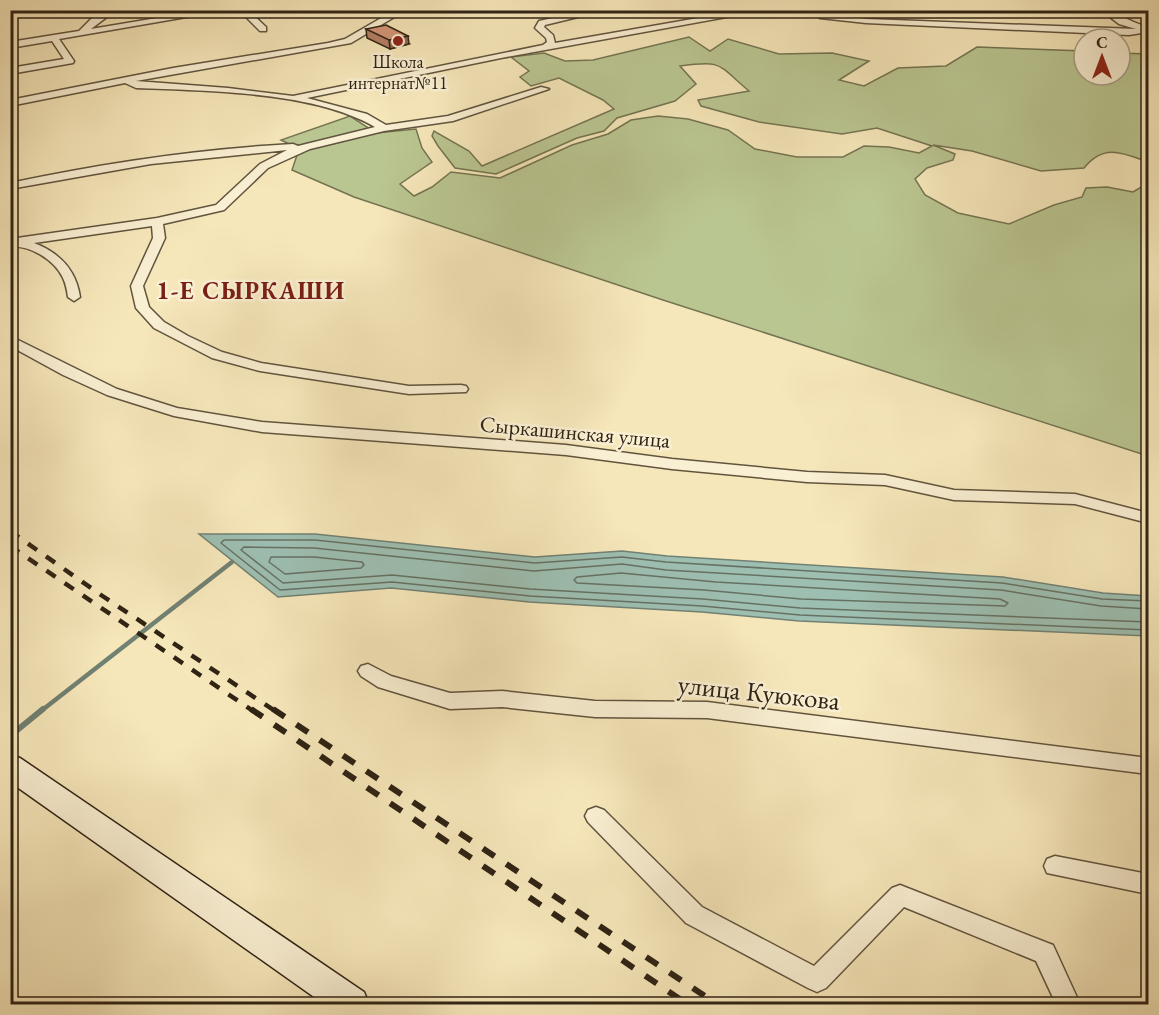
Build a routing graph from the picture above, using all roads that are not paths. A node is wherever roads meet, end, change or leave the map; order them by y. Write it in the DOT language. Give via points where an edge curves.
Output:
graph roads {
  1 [pos="112,10"];
  2 [pos="223,10"];
  3 [pos="243,10"];
  4 [pos="402,10"];
  5 [pos="603,10"];
  6 [pos="761,10"];
  7 [pos="813,10"];
  8 [pos="1105,10"];
  9 [pos="1149,28"];
  10 [pos="262,29"];
  11 [pos="82,33"];
  12 [pos="54,38"];
  13 [pos="10,45"];
  14 [pos="543,49"];
  15 [pos="10,71"];
  16 [pos="126,80"];
  17 [pos="544,89"];
  18 [pos="293,98"];
  19 [pos="10,103"];
  20 [pos="384,128"];
  21 [pos="306,147"];
  22 [pos="10,186"];
  23 [pos="158,222"];
  24 [pos="14,242"];
  25 [pos="74,297"];
  26 [pos="10,340"];
  27 [pos="461,389"];
  28 [pos="1149,518"];
  29 [pos="368,671"];
  30 [pos="10,766"];
  31 [pos="1149,766"];
  32 [pos="596,816"];
  33 [pos="1055,866"];
  34 [pos="1149,884"];
  35 [pos="352,1005"];
  36 [pos="1068,1005"];
  1 -- 11 [label="street"];
  2 -- 11 [label="street"];
  3 -- 10 [label="street"];
  4 -- 16 [label="street" via="348,41"];
  5 -- 14 [label="street" via="542,23 539,28 551,43"];
  6 -- 14 [label="street"];
  7 -- 9 [label="street" via="820,16 866,21 1129,32"];
  8 -- 9 [label="street" via="1122,22"];
  11 -- 12 [label="street"];
  12 -- 13 [label="street"];
  12 -- 15 [label="street" via="70,61"];
  14 -- 18 [label="street"];
  16 -- 18 [label="street" via="136,85"];
  16 -- 19 [label="street"];
  17 -- 20 [label="street" via="449,119"];
  18 -- 20 [label="street" via="354,113"];
  20 -- 21 [label="street"];
  21 -- 22 [label="street" via="223,152"];
  21 -- 23 [label="street" via="252,176 220,208"];
  23 -- 24 [label="street"];
  23 -- 27 [label="street" via="159,238 137,286 143,308 159,325 183,339 218,356 260,367 409,390"];
  24 -- 25 [label="street" via="50,255 71,279"];
  26 -- 28 [label="street, Сыркашинская улица" via="112,392 174,412 262,427 566,450 807,477 885,480 954,495 1076,499"];
  29 -- 31 [label="street, улица Куюкова" via="385,681 450,701 502,699 595,709 707,710"];
  30 -- 35 [label="street"];
  32 -- 36 [label="street" via="694,915 818,980 900,895 1045,953"];
  33 -- 34 [label="street"];
}
